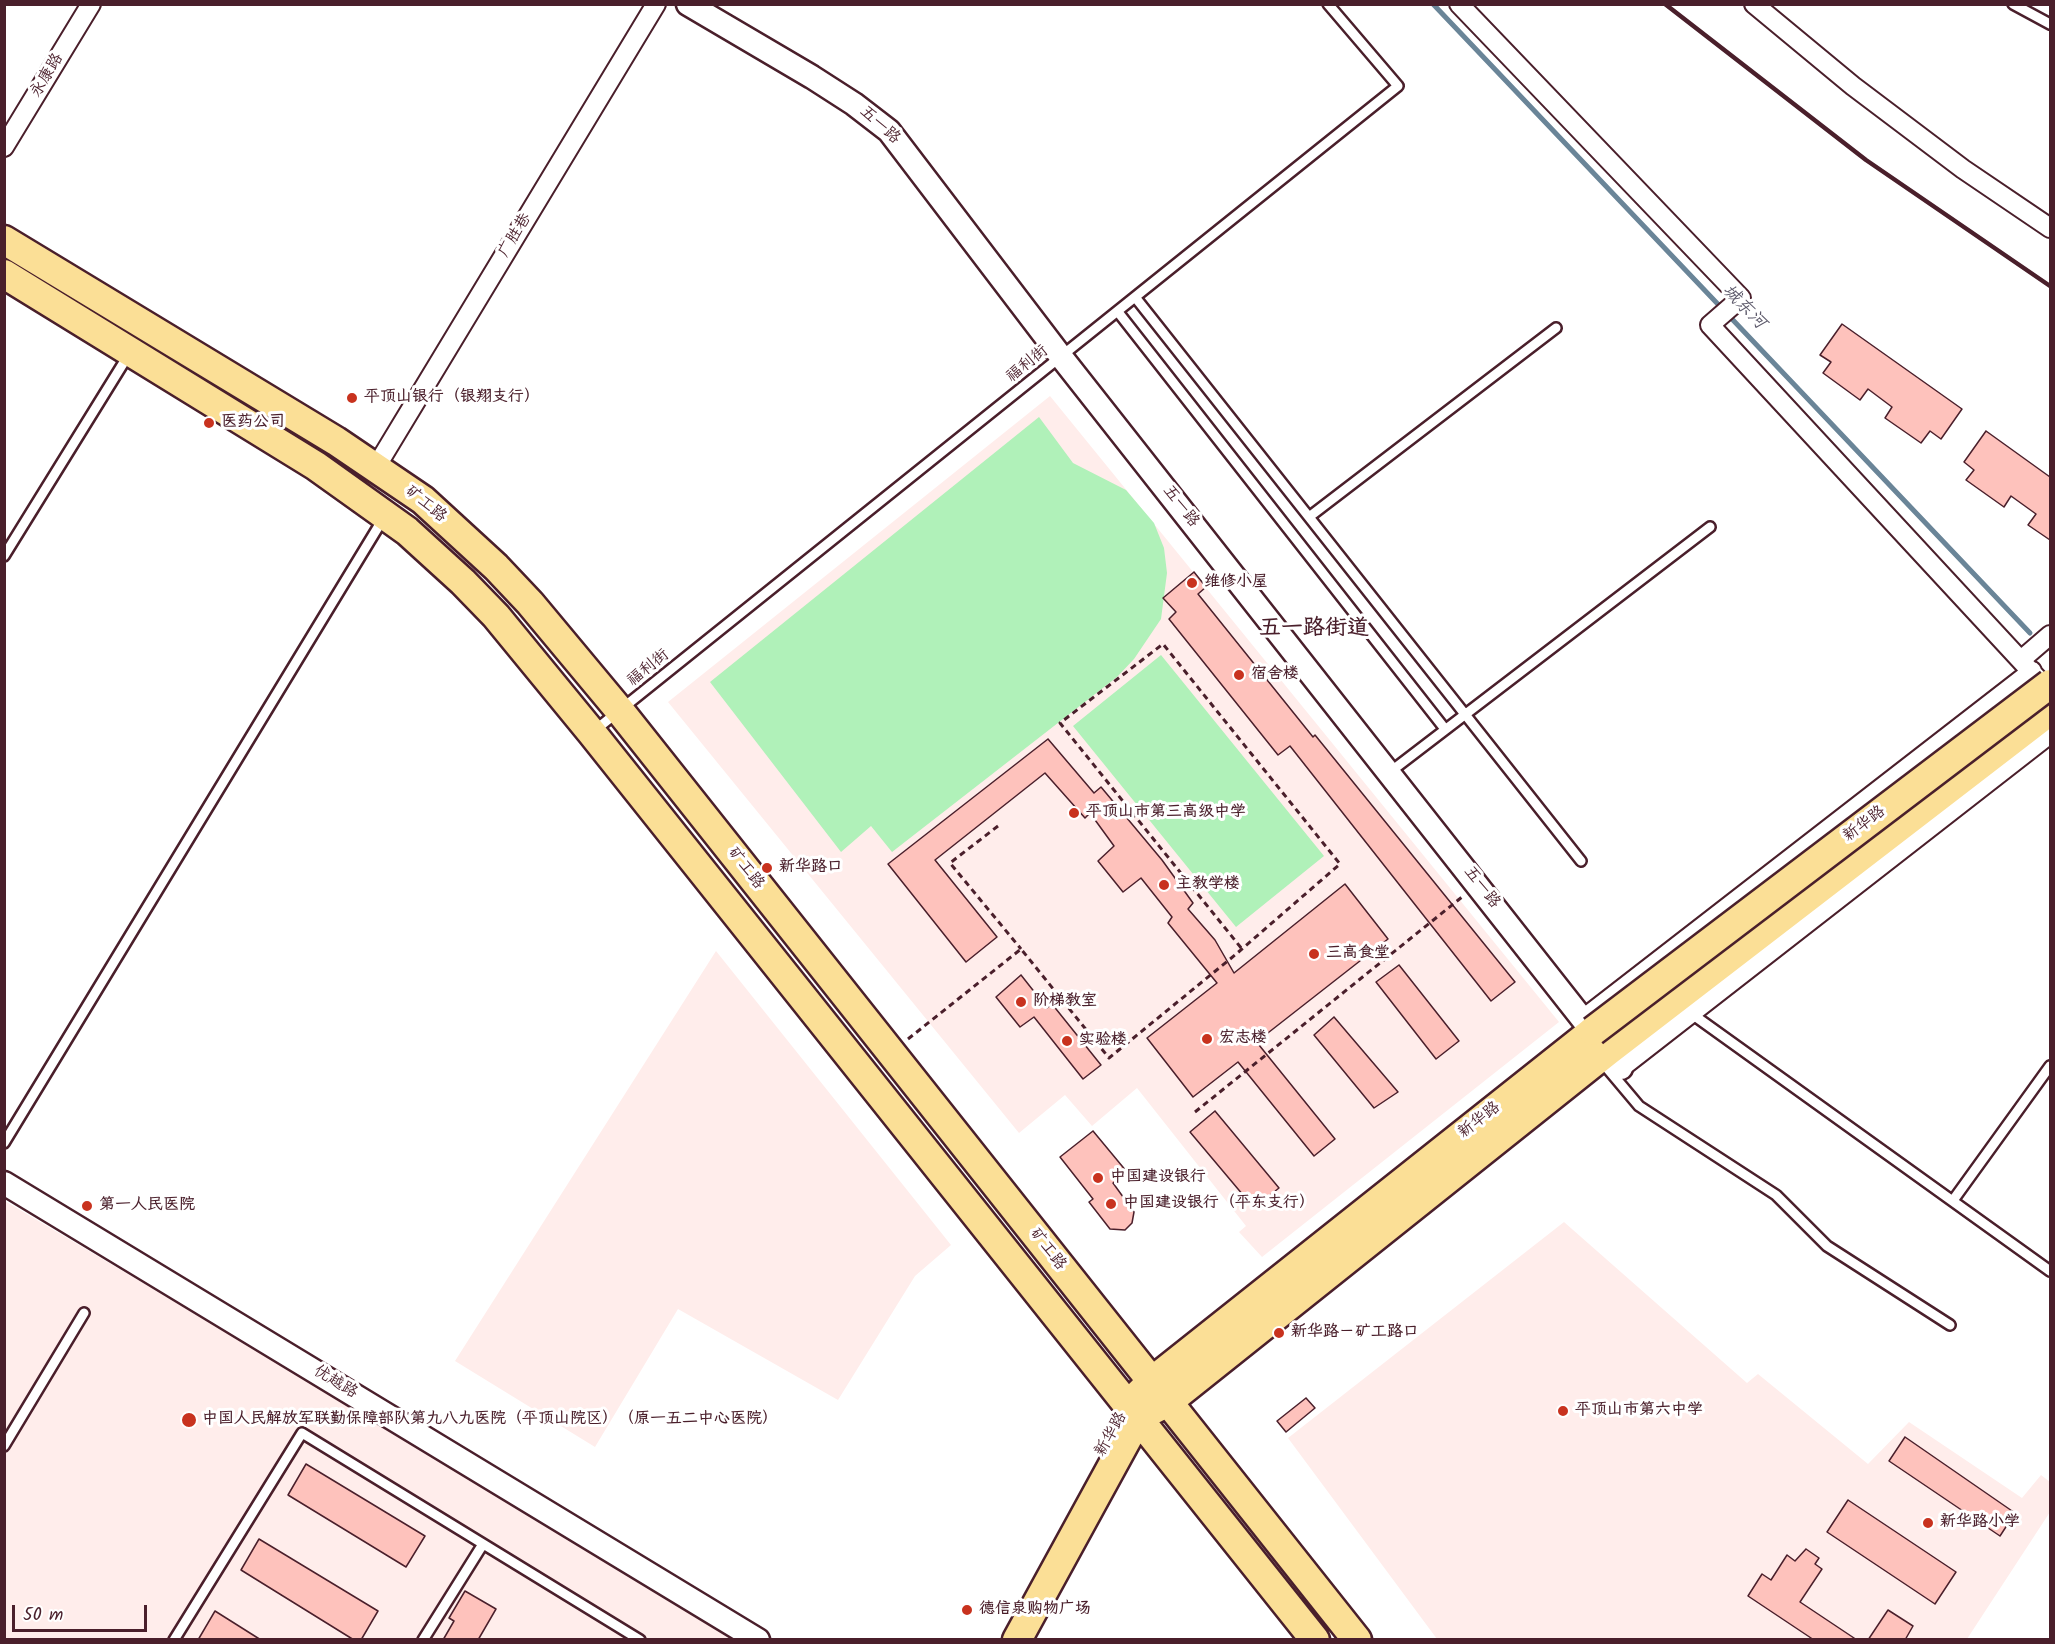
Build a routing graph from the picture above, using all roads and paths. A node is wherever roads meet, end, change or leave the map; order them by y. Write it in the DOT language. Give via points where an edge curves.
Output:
graph roads {
  1 [pos="91,4"];
  2 [pos="656,4"];
  3 [pos="688,4"];
  4 [pos="1328,4"];
  5 [pos="1459,4"];
  6 [pos="1754,4"];
  7 [pos="2013,4"];
  8 [pos="2050,24"];
  9 [pos="4,147"];
  10 [pos="2050,228"];
  11 [pos="4,240"];
  12 [pos="4,274"];
  13 [pos="1135,297"];
  14 [pos="1118,312"];
  15 [pos="1556,328"];
  16 [pos="130,352"];
  17 [pos="1062,358"];
  18 [pos="376,467"];
  19 [pos="385,514"];
  20 [pos="1309,517"];
  21 [pos="1710,526"];
  22 [pos="4,556"];
  23 [pos="2050,635"];
  24 [pos="2034,672"];
  25 [pos="2050,692"];
  26 [pos="620,711"];
  27 [pos="2050,711"];
  28 [pos="1464,715"];
  29 [pos="1445,729"];
  30 [pos="592,733"];
  31 [pos="2050,734"];
  32 [pos="1389,772"];
  33 [pos="998,826"];
  34 [pos="1581,861"];
  35 [pos="1459,899"];
  36 [pos="1242,948"];
  37 [pos="1021,949"];
  38 [pos="1692,1014"];
  39 [pos="1601,1046"];
  40 [pos="890,1053"];
  41 [pos="2050,1066"];
  42 [pos="1195,1112"];
  43 [pos="4,1143"];
  44 [pos="4,1183"];
  45 [pos="1954,1200"];
  46 [pos="2050,1271"];
  47 [pos="84,1313"];
  48 [pos="1950,1325"];
  49 [pos="1159,1392"];
  50 [pos="1134,1411"];
  51 [pos="4,1446"];
  52 [pos="483,1544"];
  53 [pos="174,1640"];
  54 [pos="423,1640"];
  55 [pos="640,1640"];
  56 [pos="758,1640"];
  57 [pos="1001,1640"];
  58 [pos="1017,1640"];
  59 [pos="1315,1640"];
  60 [pos="1357,1640"];
  1 -- 9 [label="street, 永康路"];
  2 -- 18 [label="street, 广胜巷"];
  3 -- 17 [label="street, 五一路" via="846,98 889,131"];
  4 -- 13 [label="lane, 福利街" via="1398,86"];
  5 -- 24 [label="street" via="1741,298 1710,325"];
  6 -- 10 [label="street" via="1853,86"];
  7 -- 8 [label="lane"];
  11 -- 18 [label="main road, 矿工路"];
  12 -- 16 [label="main road, 矿工路"];
  13 -- 14 [label="lane, 福利街"];
  13 -- 20 [label="lane"];
  14 -- 17 [label="lane, 福利街"];
  14 -- 29 [label="lane"];
  15 -- 20 [label="lane"];
  16 -- 19 [label="main road, 矿工路" via="316,466"];
  16 -- 22 [label="lane"];
  17 -- 26 [label="lane, 福利街"];
  17 -- 32 [label="street, 五一路"];
  18 -- 26 [label="main road, 矿工路" via="423,500 496,567"];
  19 -- 30 [label="main road, 矿工路" via="471,590"];
  19 -- 43 [label="lane"];
  20 -- 28 [label="lane"];
  21 -- 28 [label="lane"];
  23 -- 24 [label="street"];
  24 -- 25 [label="street"];
  24 -- 39 [label="main road, 新华路, bridge"];
  26 -- 30 [label="lane, 福利街"];
  26 -- 40 [label="main road, 矿工路"];
  27 -- 39 [label="main road, 新华路"];
  28 -- 29 [label="lane"];
  28 -- 34 [label="lane"];
  29 -- 32 [label="lane"];
  30 -- 50 [label="main road, 矿工路"];
  31 -- 38 [label="street"];
  32 -- 39 [label="street, 五一路"];
  33 -- 37 [label="path" via="950,863"];
  35 -- 42 [label="path"];
  36 -- 36 [label="path" via="1340,864 1163,644 1060,723"];
  36 -- 37 [label="path" via="1109,1058"];
  37 -- 40 [label="path"];
  38 -- 39 [label="street"];
  38 -- 45 [label="lane"];
  39 -- 48 [label="lane" via="1639,1106 1776,1195 1827,1246"];
  39 -- 49 [label="main road, 新华路"];
  40 -- 49 [label="main road, 矿工路"];
  41 -- 45 [label="lane"];
  44 -- 56 [label="street, 优越路"];
  45 -- 46 [label="lane"];
  47 -- 51 [label="lane"];
  49 -- 50 [label="main road, 新华路"];
  49 -- 60 [label="main road, 矿工路"];
  50 -- 57 [label="main road, 新华路"];
  50 -- 58 [label="main road, 新华路"];
  50 -- 59 [label="main road, 矿工路"];
  52 -- 53 [label="lane" via="302,1433"];
  52 -- 54 [label="lane"];
  52 -- 55 [label="lane"];
}
